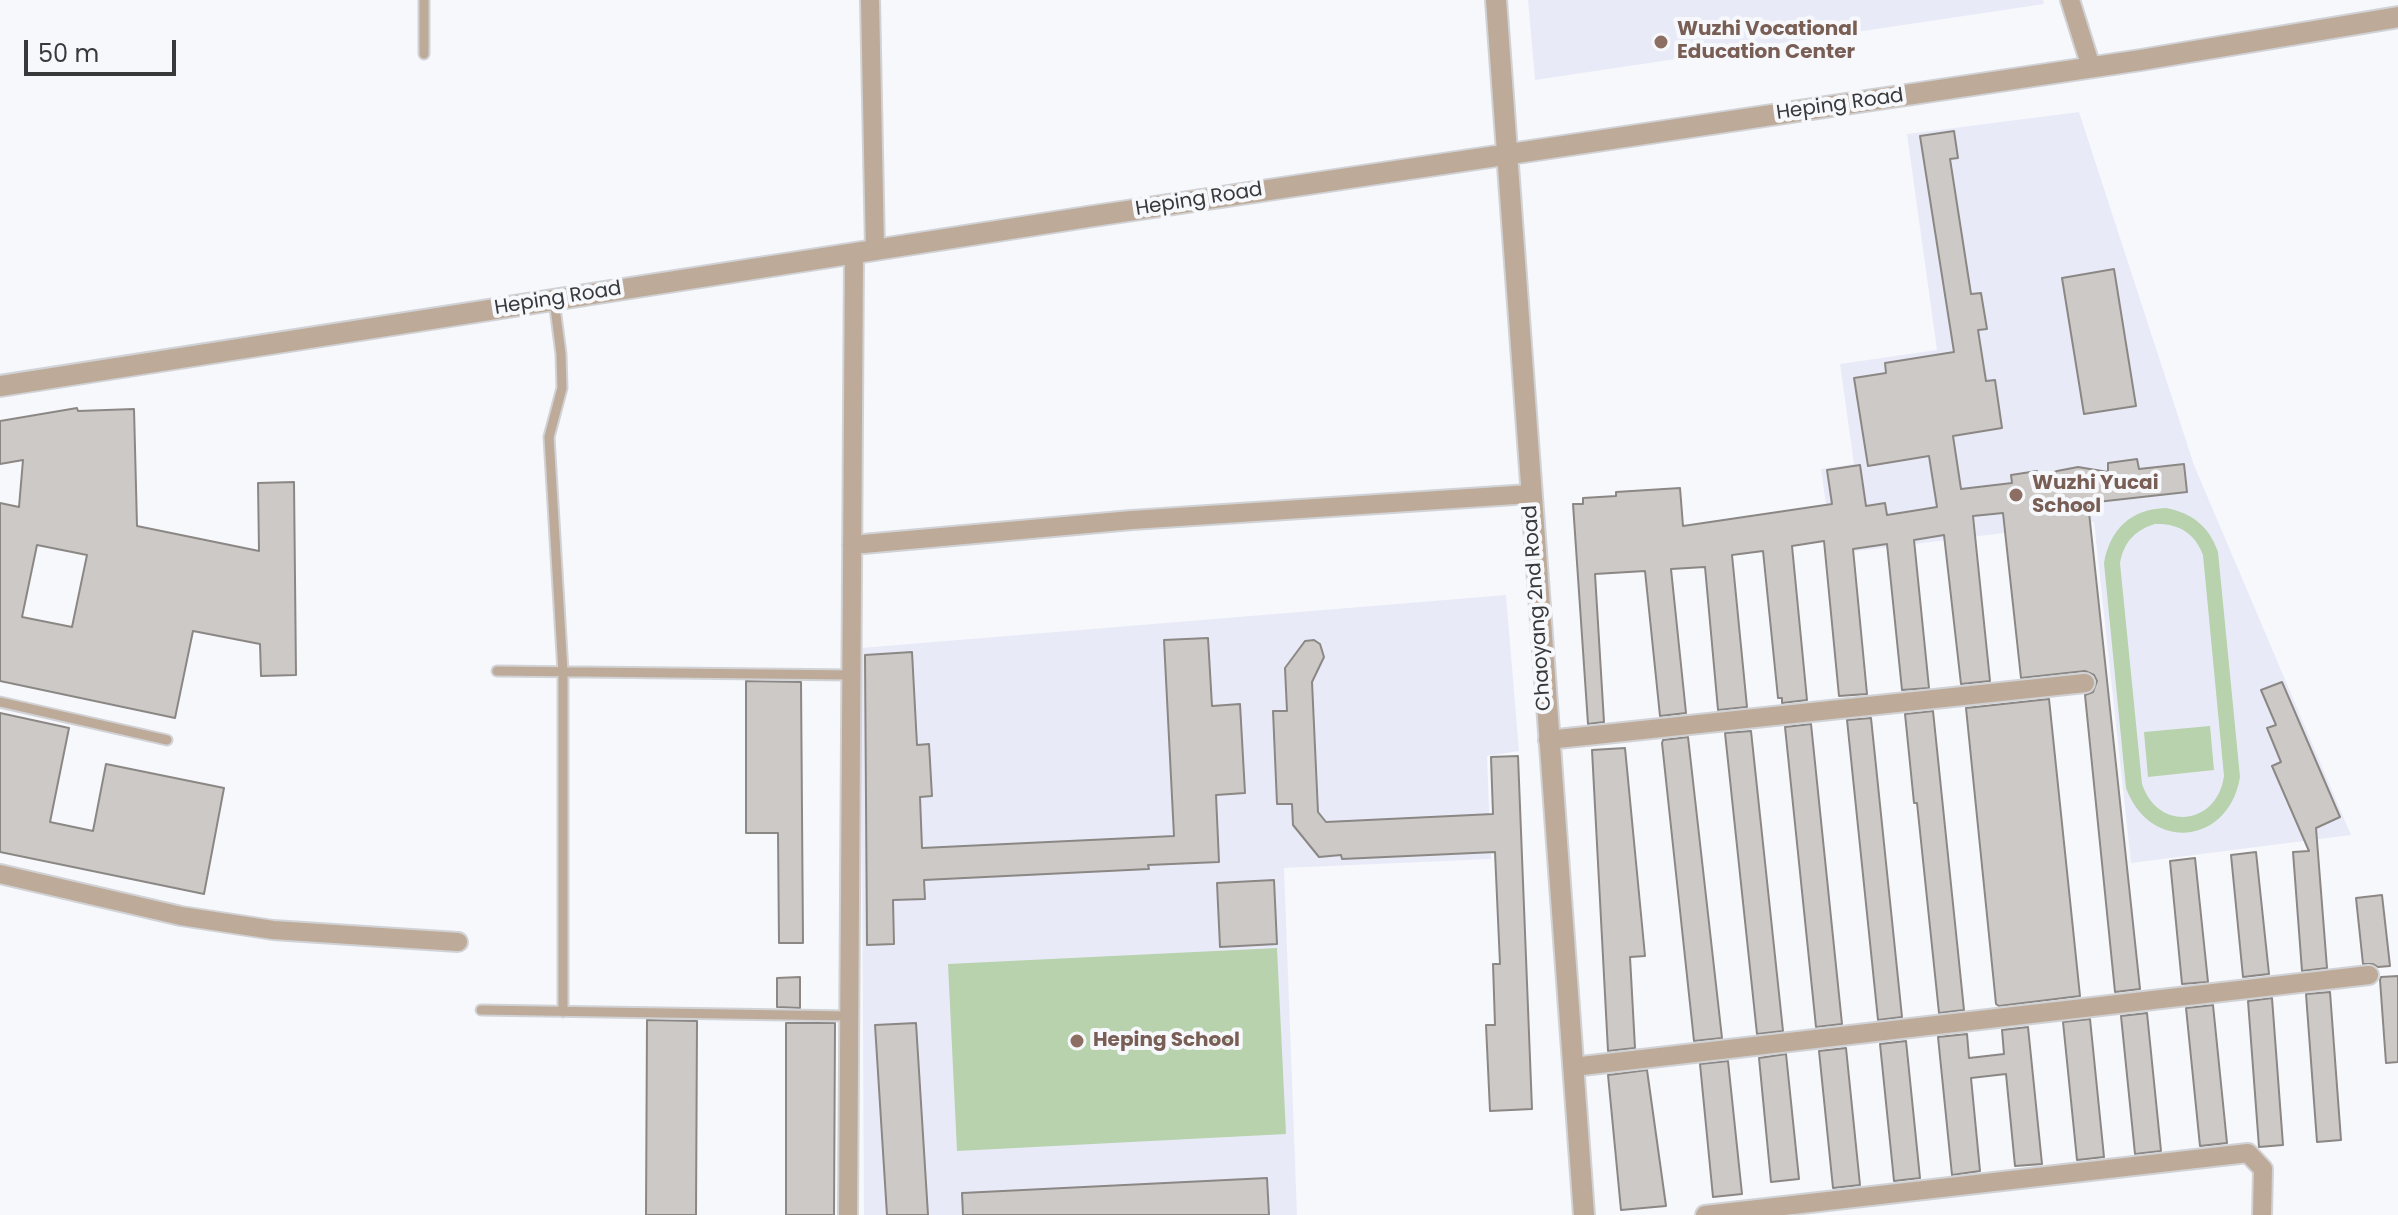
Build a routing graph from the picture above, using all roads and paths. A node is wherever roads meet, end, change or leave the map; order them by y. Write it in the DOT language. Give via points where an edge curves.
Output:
graph roads {
  1 [pos="424,0"];
  2 [pos="870,0"];
  3 [pos="1496,0"];
  4 [pos="2070,0"];
  5 [pos="2398,17"];
  6 [pos="424,54"];
  7 [pos="2091,67"];
  8 [pos="1506,154"];
  9 [pos="875,250"];
  10 [pos="854,253"];
  11 [pos="554,300"];
  12 [pos="0,386"];
  13 [pos="1530,494"];
  14 [pos="852,545"];
  15 [pos="497,671"];
  16 [pos="563,672"];
  17 [pos="851,675"];
  18 [pos="2085,683"];
  19 [pos="0,702"];
  20 [pos="167,740"];
  21 [pos="1548,740"];
  22 [pos="0,874"];
  23 [pos="458,942"];
  24 [pos="2369,975"];
  25 [pos="481,1010"];
  26 [pos="563,1012"];
  27 [pos="848,1016"];
  28 [pos="1573,1067"];
  29 [pos="848,1215"];
  30 [pos="1584,1215"];
  31 [pos="1705,1215"];
  32 [pos="2262,1215"];
  1 -- 6 [label="lane"];
  2 -- 9 [label="street"];
  3 -- 8 [label="street, Chaoyang 2nd Road"];
  4 -- 7 [label="street"];
  5 -- 7 [label="street, Heping Road"];
  7 -- 8 [label="street, Heping Road"];
  8 -- 9 [label="street, Heping Road"];
  8 -- 13 [label="street, Chaoyang 2nd Road"];
  9 -- 10 [label="street, Heping Road"];
  10 -- 11 [label="street, Heping Road"];
  10 -- 14 [label="street"];
  11 -- 12 [label="street, Heping Road"];
  11 -- 16 [label="lane" via="562,388 549,437"];
  13 -- 14 [label="street"];
  13 -- 21 [label="street, Chaoyang 2nd Road"];
  14 -- 17 [label="street"];
  15 -- 16 [label="lane"];
  16 -- 17 [label="lane"];
  16 -- 26 [label="lane"];
  17 -- 27 [label="street"];
  18 -- 21 [label="street"];
  19 -- 20 [label="lane"];
  21 -- 28 [label="street, Chaoyang 2nd Road"];
  22 -- 23 [label="street" via="181,916 258,928"];
  24 -- 28 [label="street"];
  25 -- 26 [label="lane"];
  26 -- 27 [label="lane"];
  27 -- 29 [label="street"];
  28 -- 30 [label="street, Chaoyang 2nd Road"];
  31 -- 32 [label="street" via="2248,1153 2263,1169"];
}
